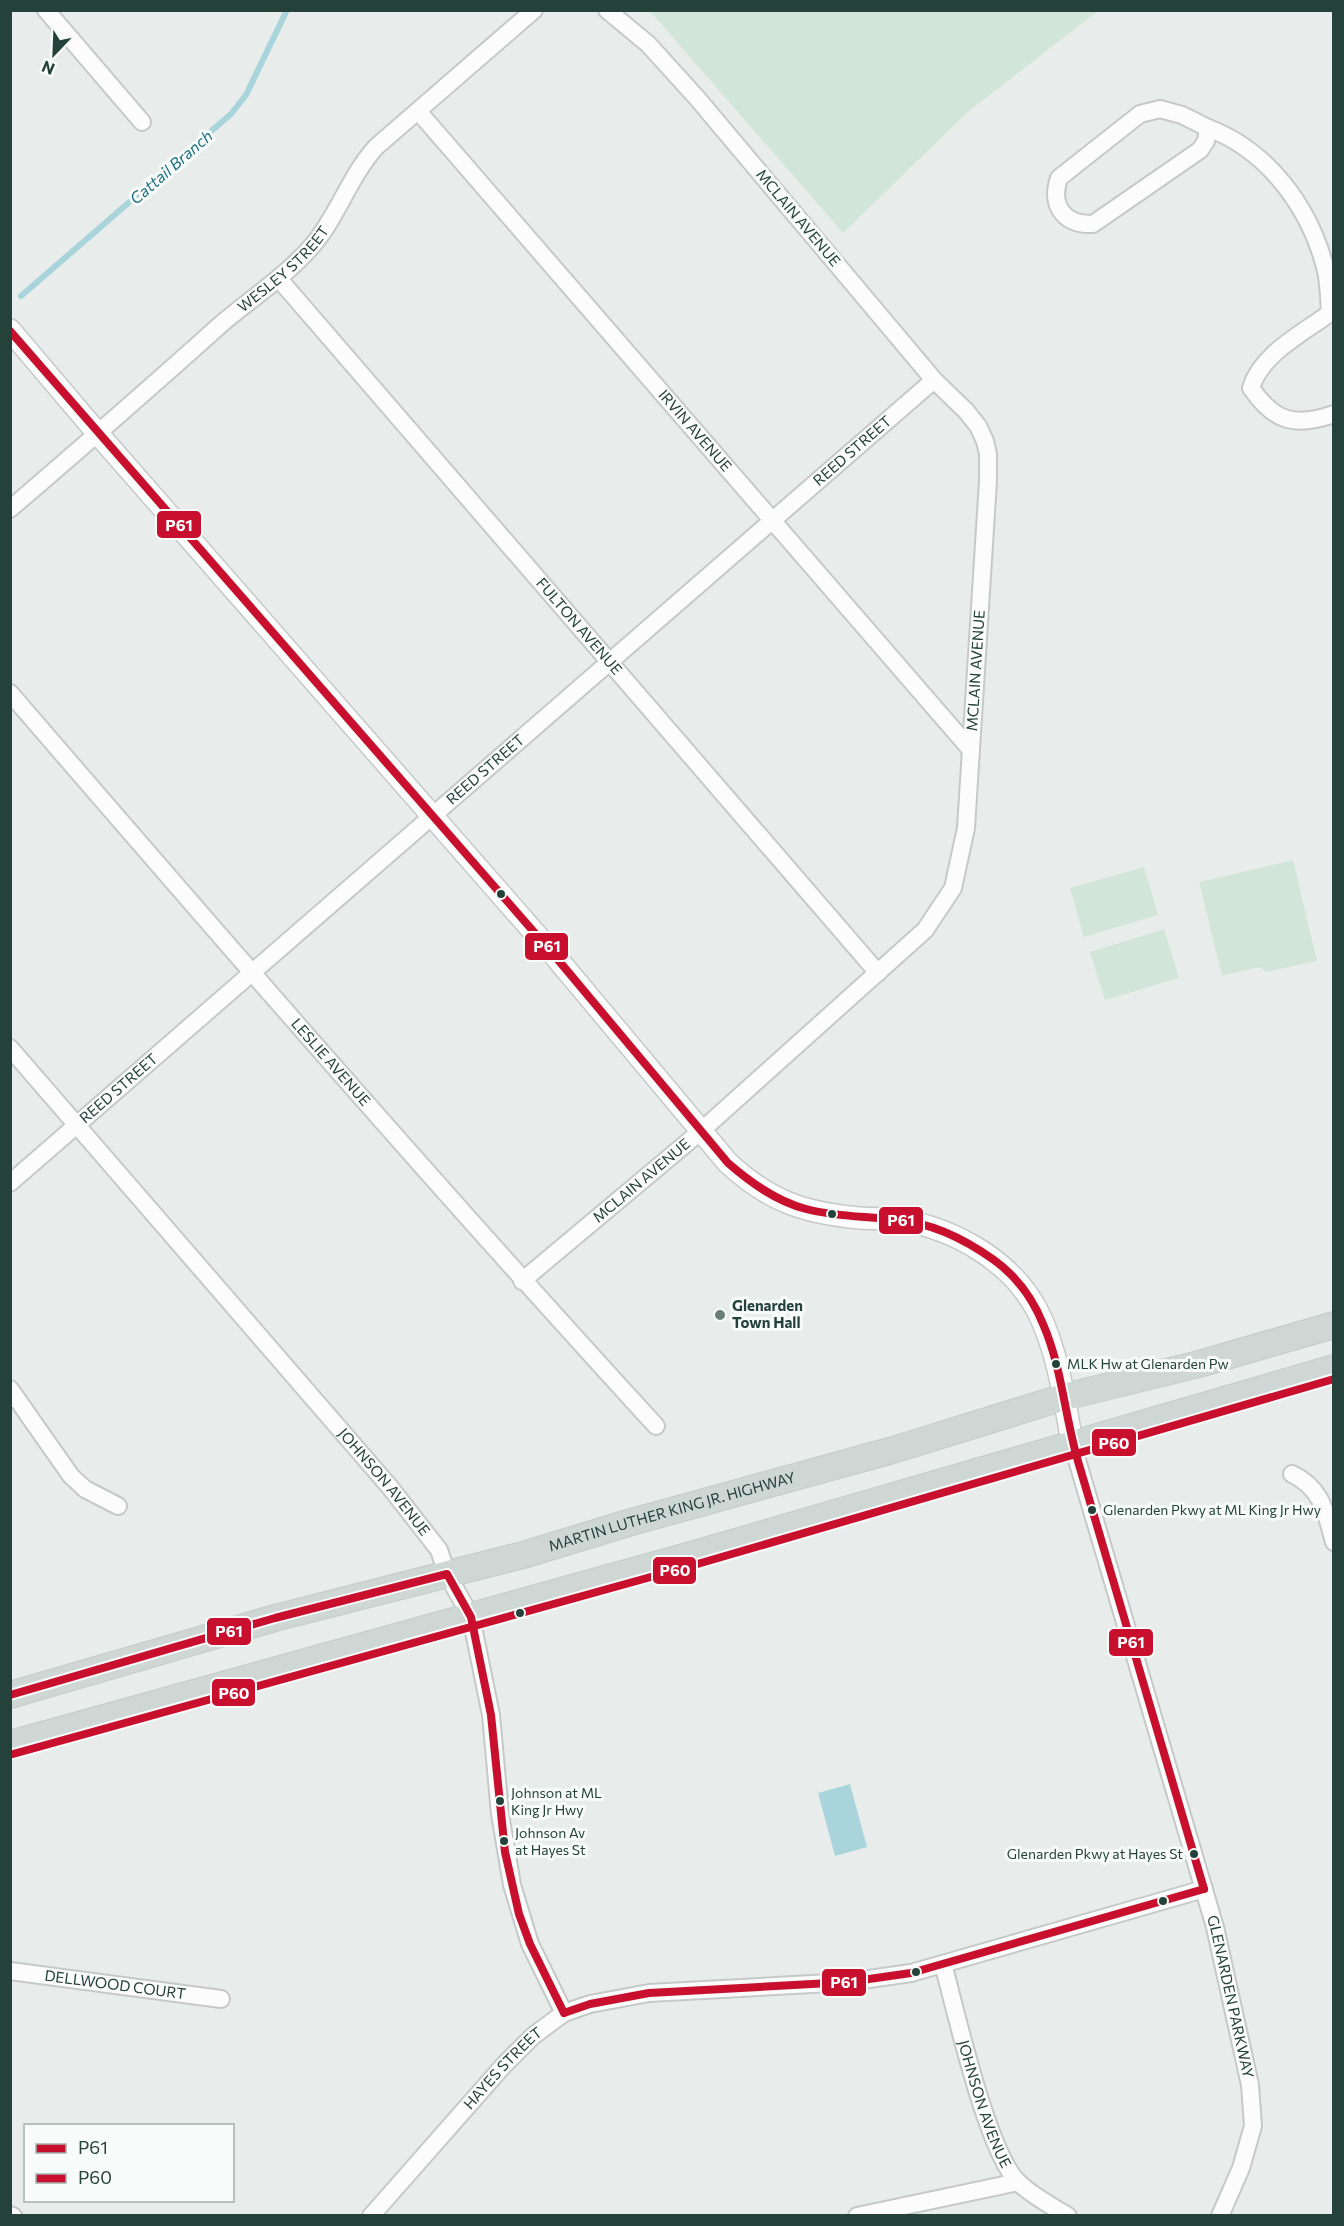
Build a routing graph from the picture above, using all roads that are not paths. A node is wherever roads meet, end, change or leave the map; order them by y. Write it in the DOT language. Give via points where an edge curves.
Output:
graph roads {
  1 [pos="46,10"];
  2 [pos="534,10"];
  3 [pos="607,10"];
  4 [pos="418,111"];
  5 [pos="142,123"];
  6 [pos="1208,128"];
  7 [pos="1330,268"];
  8 [pos="279,279"];
  9 [pos="1332,314"];
  10 [pos="10,330"];
  11 [pos="934,380"];
  12 [pos="1334,414"];
  13 [pos="99,435"];
  14 [pos="10,509"];
  15 [pos="772,521"];
  16 [pos="611,663"];
  17 [pos="10,693"];
  18 [pos="971,750"];
  19 [pos="433,816"];
  20 [pos="879,972"];
  21 [pos="252,974"];
  22 [pos="10,1048"];
  23 [pos="78,1126"];
  24 [pos="701,1131"];
  25 [pos="10,1183"];
  26 [pos="522,1281"];
  27 [pos="1334,1325"];
  28 [pos="1334,1368"];
  29 [pos="10,1389"];
  30 [pos="1064,1397"];
  31 [pos="656,1426"];
  32 [pos="1072,1443"];
  33 [pos="1292,1474"];
  34 [pos="118,1506"];
  35 [pos="1334,1542"];
  36 [pos="447,1574"];
  37 [pos="471,1617"];
  38 [pos="10,1695"];
  39 [pos="10,1744"];
  40 [pos="1204,1889"];
  41 [pos="943,1964"];
  42 [pos="10,1971"];
  43 [pos="221,1999"];
  44 [pos="564,2013"];
  45 [pos="1018,2181"];
  46 [pos="371,2216"];
  47 [pos="856,2216"];
  48 [pos="1068,2216"];
  49 [pos="1220,2216"];
  1 -- 5 [label="street"];
  2 -- 4 [label="street, WESLEY STREET"];
  3 -- 11 [label="street, MCLAIN AVENUE" via="648,44 697,98"];
  4 -- 8 [label="street, WESLEY STREET" via="366,158 322,233"];
  4 -- 15 [label="street, IRVIN AVENUE"];
  6 -- 6 [label="street" via="1200,150 1093,224 1071,220 1055,202 1059,178 1140,114 1160,109"];
  6 -- 7 [label="street" via="1237,141 1265,162 1299,207"];
  7 -- 9 [label="street"];
  8 -- 13 [label="street, WESLEY STREET" via="221,324"];
  8 -- 16 [label="street, FULTON AVENUE"];
  9 -- 12 [label="street" via="1261,366 1251,388 1258,399 1285,420 1308,423"];
  10 -- 13 [label="street, GLENARDEN PARKWAY"];
  11 -- 15 [label="street, REED STREET"];
  11 -- 18 [label="street, MCLAIN AVENUE" via="978,426 988,454"];
  13 -- 14 [label="street, WESLEY STREET"];
  13 -- 19 [label="street, GLENARDEN PARKWAY"];
  15 -- 16 [label="street, REED STREET"];
  15 -- 18 [label="street, IRVIN AVENUE"];
  16 -- 19 [label="street, REED STREET"];
  16 -- 20 [label="street, FULTON AVENUE"];
  17 -- 21 [label="street, LESLIE AVENUE"];
  18 -- 20 [label="street, MCLAIN AVENUE" via="966,828 953,888 925,930"];
  19 -- 21 [label="street, REED STREET"];
  19 -- 24 [label="street, GLENARDEN PARKWAY"];
  20 -- 24 [label="street, MCLAIN AVENUE"];
  21 -- 23 [label="street, REED STREET"];
  21 -- 26 [label="street, LESLIE AVENUE"];
  22 -- 23 [label="street, JOHNSON AVENUE"];
  23 -- 25 [label="street, REED STREET"];
  23 -- 36 [label="street, JOHNSON AVENUE" via="417,1520 439,1550"];
  24 -- 26 [label="street, MCLAIN AVENUE"];
  24 -- 30 [label="street, GLENARDEN PARKWAY" via="746,1179 778,1201 818,1213 926,1226 964,1241 998,1263 1037,1310"];
  26 -- 31 [label="street, LESLIE AVENUE"];
  27 -- 30 [label="main road, MARTIN LUTHER KING JR. HIGHWAY"];
  28 -- 32 [label="main road"];
  29 -- 34 [label="street" via="71,1476 85,1489"];
  30 -- 32 [label="street, GLENARDEN PARKWAY"];
  30 -- 36 [label="main road, MARTIN LUTHER KING JR. HIGHWAY" via="882,1453"];
  32 -- 37 [label="main road"];
  32 -- 40 [label="street, GLENARDEN PARKWAY"];
  33 -- 35 [label="street" via="1310,1484 1322,1500"];
  36 -- 37 [label="street, JOHNSON AVENUE"];
  36 -- 38 [label="main road, MARTIN LUTHER KING JR. HIGHWAY" via="275,1618"];
  37 -- 39 [label="main road"];
  37 -- 44 [label="street, JOHNSON AVENUE" via="491,1715 500,1814 512,1885 530,1944"];
  40 -- 41 [label="street, HAYES STREET"];
  40 -- 49 [label="street, GLENARDEN PARKWAY" via="1253,2104 1248,2149"];
  41 -- 44 [label="street, HAYES STREET" via="848,1982 649,1993"];
  41 -- 45 [label="street, JOHNSON AVENUE" via="984,2108 1004,2159"];
  42 -- 43 [label="street, DELLWOOD COURT"];
  44 -- 46 [label="street, HAYES STREET" via="503,2066"];
  45 -- 47 [label="street"];
  45 -- 48 [label="street, JOHNSON AVENUE"];
}
